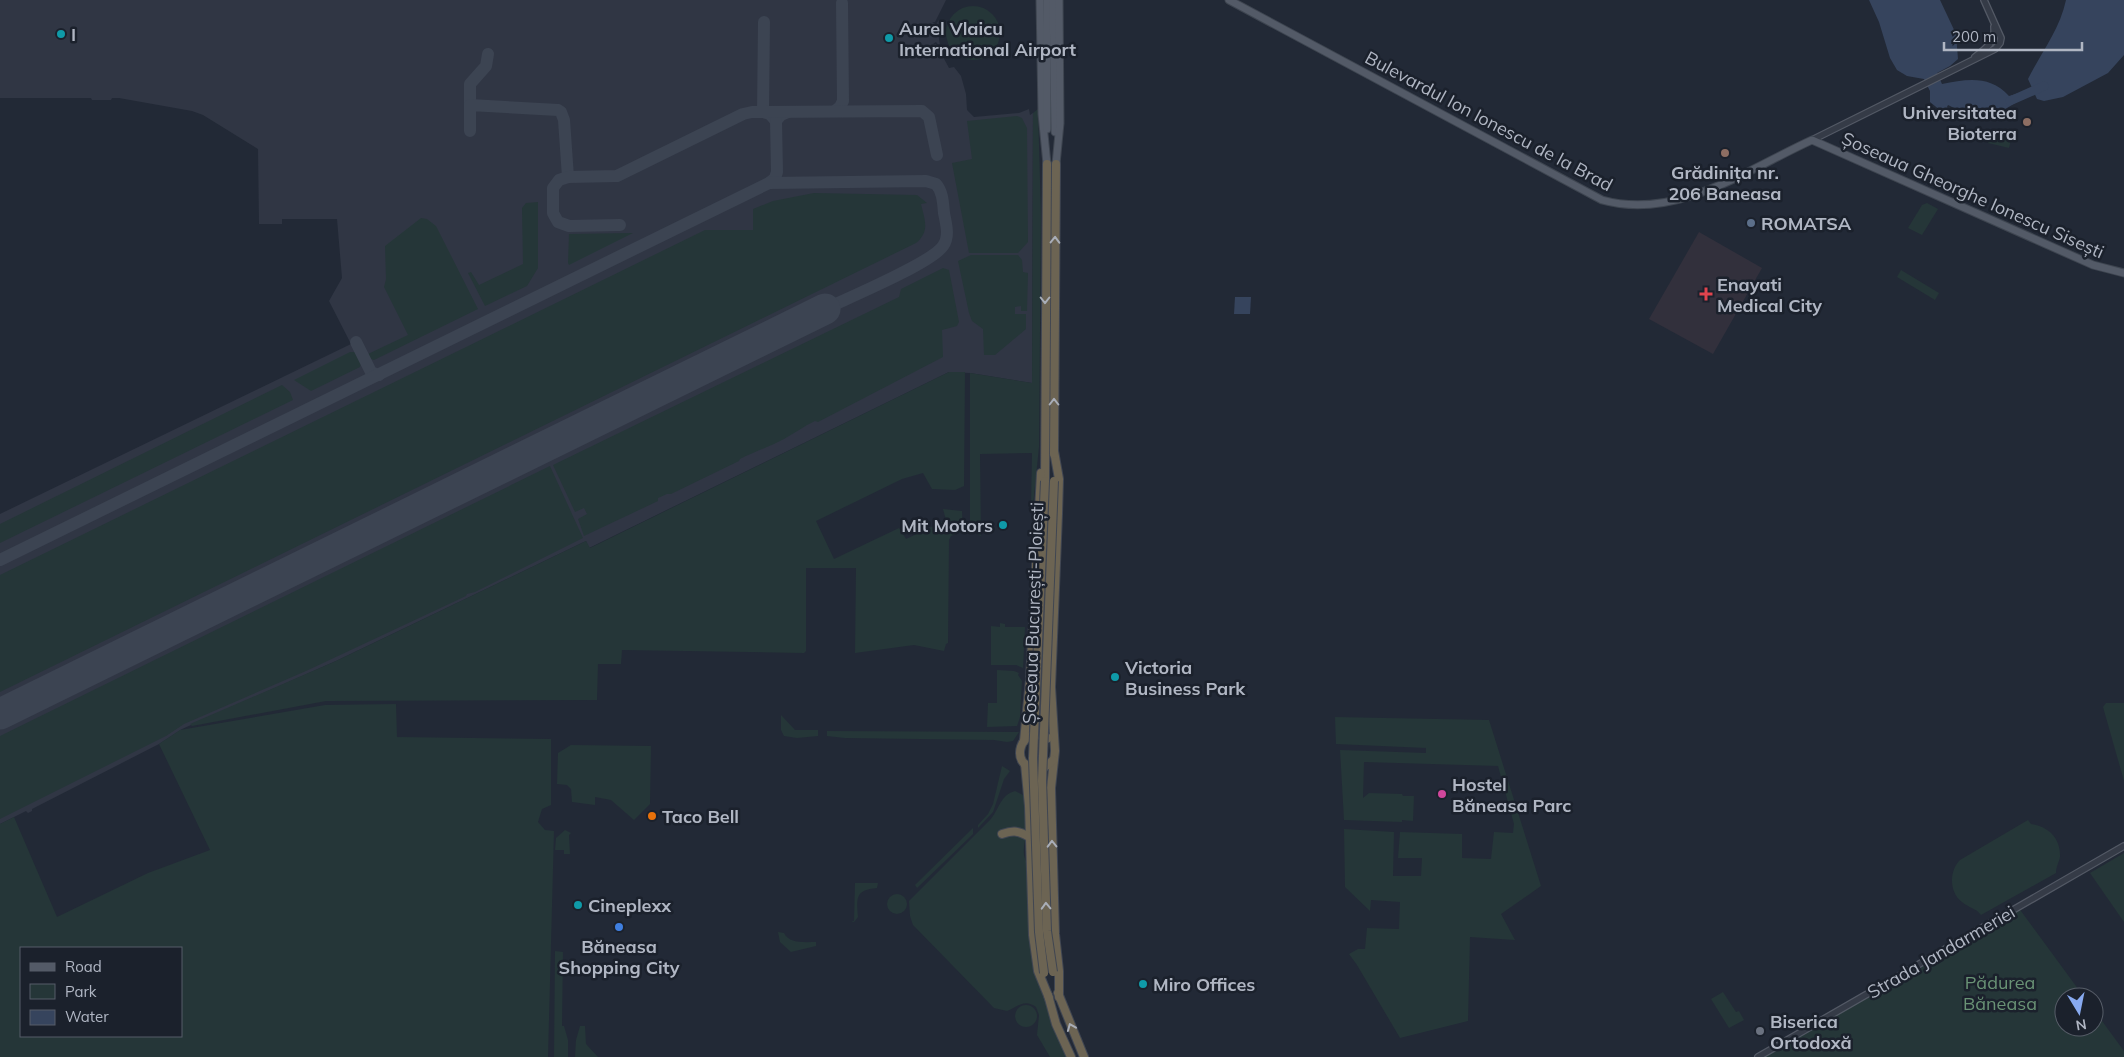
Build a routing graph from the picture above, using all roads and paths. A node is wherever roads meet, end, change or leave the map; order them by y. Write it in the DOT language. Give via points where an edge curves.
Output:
graph roads {
  1 [pos="1040,0"];
  2 [pos="1047,0"];
  3 [pos="1053,0"];
  4 [pos="1059,0"];
  5 [pos="1229,0"];
  6 [pos="1984,0"];
  7 [pos="1812,140"];
  8 [pos="1051,164"];
  9 [pos="2124,273"];
  10 [pos="1045,451"];
  11 [pos="1054,451"];
  12 [pos="1024,741"];
  13 [pos="1054,745"];
  14 [pos="1053,760"];
  15 [pos="1024,767"];
  16 [pos="1002,834"];
  17 [pos="1029,837"];
  18 [pos="2124,846"];
  19 [pos="1059,997"];
  20 [pos="1049,998"];
  21 [pos="1071,1057"];
  22 [pos="1084,1057"];
  23 [pos="1758,1057"];
  1 -- 8 [label="main road, Șoseaua București-Ploiești" via="1042,114"];
  2 -- 8 [label="main road, Șoseaua București-Ploiești"];
  3 -- 8 [label="main road, Șoseaua București-Ploiești"];
  4 -- 8 [label="main road, Șoseaua București-Ploiești" via="1060,123"];
  5 -- 7 [label="main road, Bulevardul Ion Ionescu de la Brad" via="1593,196 1612,203 1642,204 1691,197"];
  6 -- 7 [label="street, Bulevardul Ion Ionescu de la Brad" via="2000,38 1998,46"];
  7 -- 9 [label="main road, Șoseaua Gheorghe Ionescu Sisești" via="2094,265"];
  8 -- 10 [label="highway, Șoseaua București-Ploiești, one-way"];
  11 -- 8 [label="highway, Șoseaua București-Ploiești, one-way"];
  10 -- 12 [label="highway" via="1040,478"];
  10 -- 20 [label="highway, Șoseaua București-Ploiești, bridge" via="1033,758 1039,932"];
  11 -- 13 [label="highway" via="1059,479 1051,687"];
  19 -- 11 [label="highway, Șoseaua București-Ploiești, one-way, bridge" via="1047,931 1042,781"];
  12 -- 13 [label="highway" via="1040,734"];
  12 -- 15 [label="highway" via="1020,754"];
  13 -- 14 [label="highway"];
  14 -- 15 [label="highway" via="1041,768"];
  19 -- 14 [label="highway, one-way" via="1053,874"];
  15 -- 17 [label="highway" via="1029,800"];
  16 -- 17 [label="highway" via="1019,831"];
  17 -- 20 [label="highway" via="1035,950 1038,970"];
  18 -- 23 [label="street, Strada Jandarmeriei"];
  22 -- 19 [label="highway, Șoseaua București-Ploiești, one-way"];
  20 -- 21 [label="highway, Șoseaua București-Ploiești" via="1056,1024"];
}
